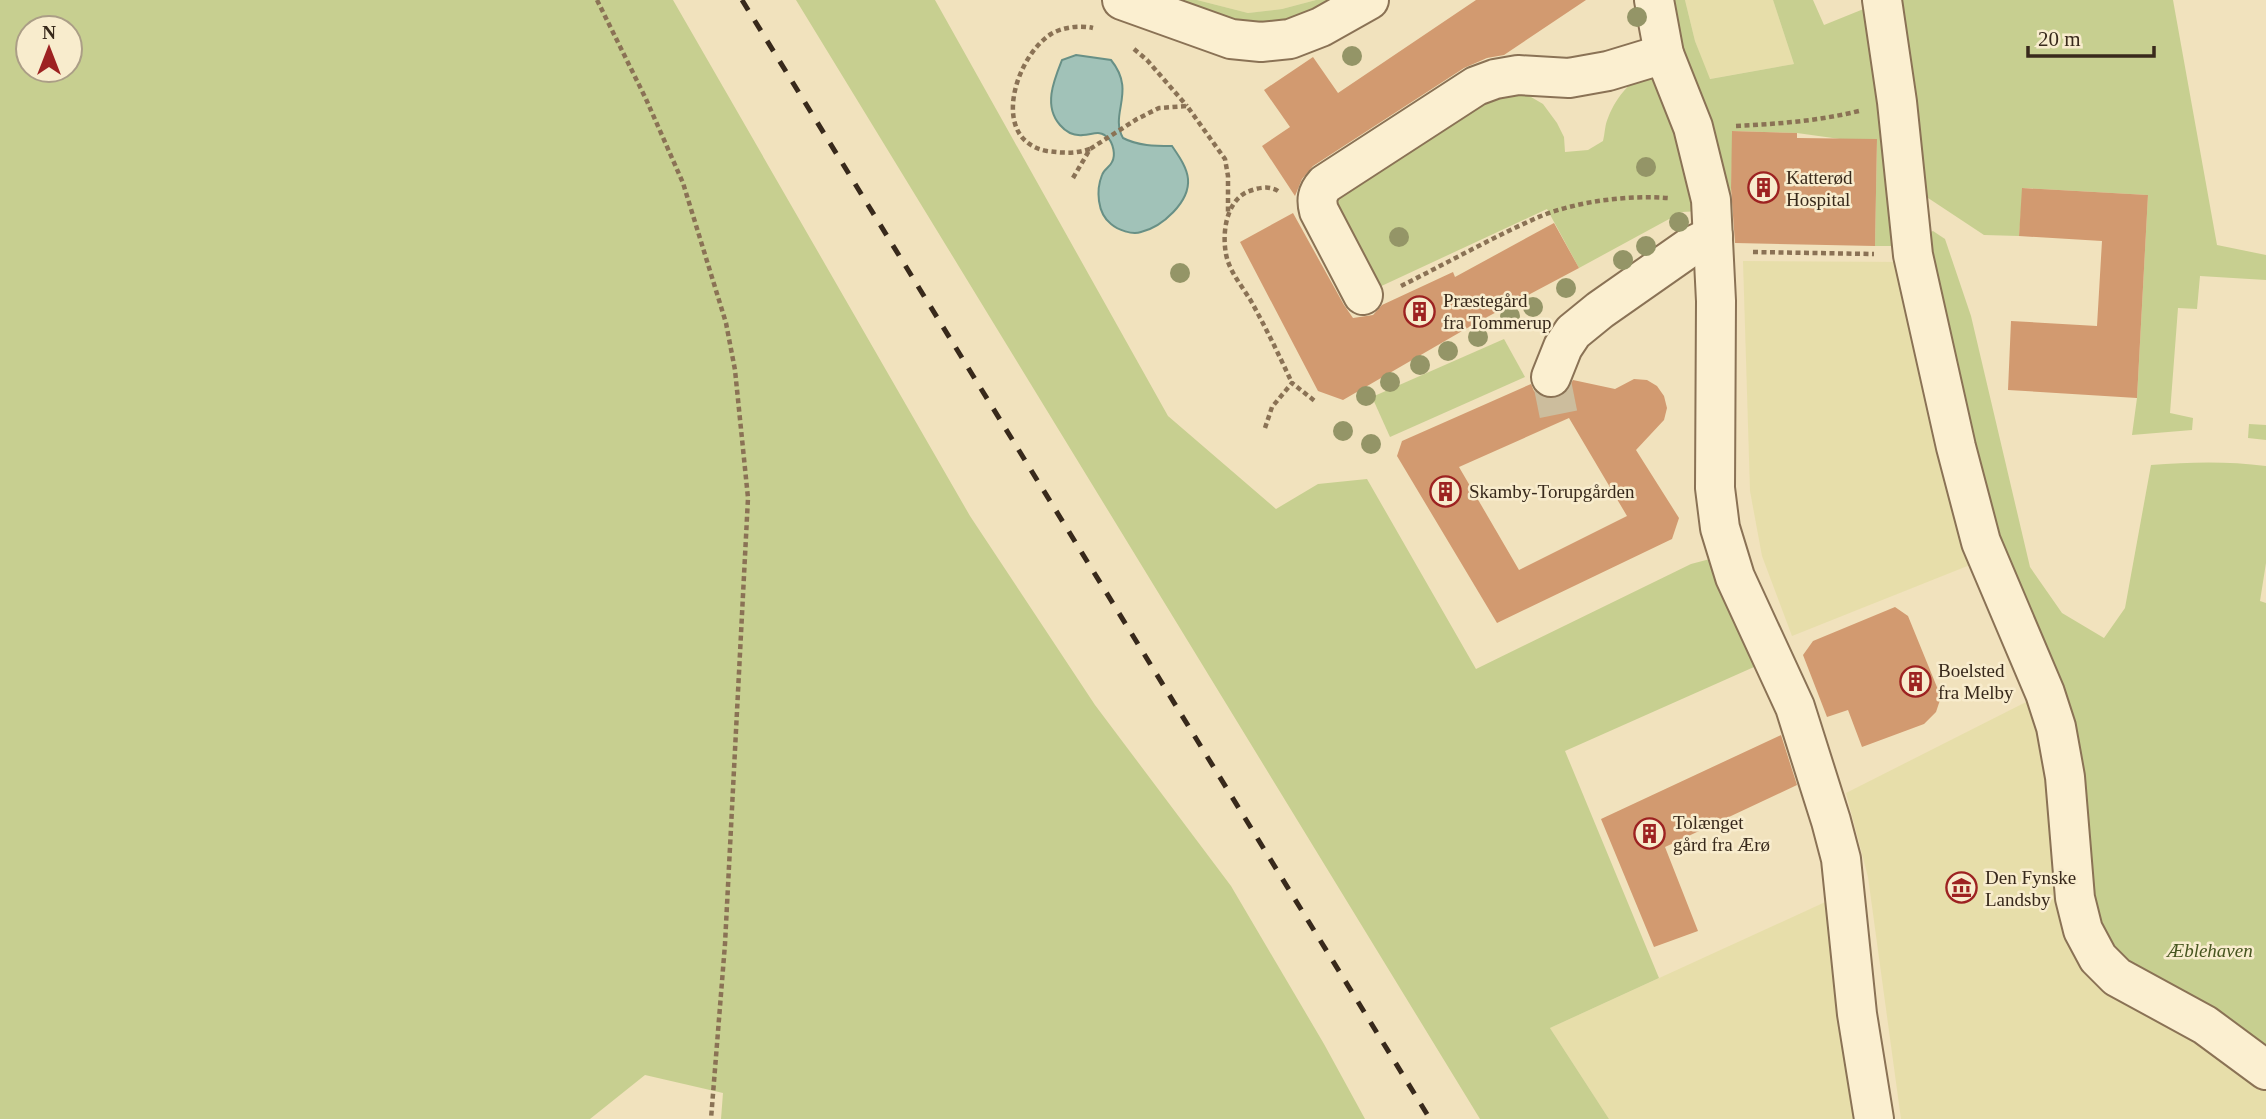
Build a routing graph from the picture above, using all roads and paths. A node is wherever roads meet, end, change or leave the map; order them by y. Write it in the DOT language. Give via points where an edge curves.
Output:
graph roads {
  1 [pos="597,0"];
  2 [pos="1369,0"];
  3 [pos="1654,0"];
  4 [pos="1882,0"];
  5 [pos="1113,15"];
  6 [pos="1127,43"];
  7 [pos="1664,54"];
  8 [pos="1897,102"];
  9 [pos="1187,107"];
  10 [pos="1693,127"];
  11 [pos="1090,149"];
  12 [pos="1073,178"];
  13 [pos="1317,202"];
  14 [pos="1228,213"];
  15 [pos="1712,229"];
  16 [pos="1913,255"];
  17 [pos="1363,295"];
  18 [pos="1551,377"];
  19 [pos="1292,383"];
  20 [pos="1316,402"];
  21 [pos="1265,428"];
  22 [pos="2266,1070"];
  23 [pos="711,1119"];
  24 [pos="1874,1119"];
  1 -- 23 [label="path" via="683,183 726,323 748,498 725,944"];
  2 -- 5 [label="street" via="1321,27 1290,39 1261,42"];
  3 -- 7 [label="street"];
  4 -- 8 [label="street"];
  5 -- 11 [label="path" via="1051,34 1023,67 1012,97 1021,139 1059,153"];
  6 -- 9 [label="path"];
  7 -- 10 [label="street"];
  7 -- 13 [label="street" via="1569,78 1518,75 1476,86 1325,184"];
  8 -- 10 [label="path" via="1798,122"];
  8 -- 16 [label="street"];
  9 -- 11 [label="path" via="1159,108"];
  9 -- 14 [label="path" via="1225,159"];
  10 -- 15 [label="street"];
  11 -- 12 [label="path"];
  13 -- 14 [label="path" via="1297,202 1273,188 1256,188 1241,195"];
  13 -- 17 [label="street"];
  14 -- 19 [label="path" via="1225,253 1230,267"];
  15 -- 16 [label="path"];
  15 -- 17 [label="path" via="1655,197 1584,204 1543,216 1379,297"];
  15 -- 18 [label="street" via="1573,332"];
  15 -- 24 [label="street" via="1715,488 1720,528 1735,577 1796,707 1841,859 1857,1014"];
  16 -- 22 [label="street" via="1981,542 2056,727 2075,898 2083,930 2098,958 2117,977 2205,1025"];
  19 -- 20 [label="path"];
  19 -- 21 [label="path" via="1272,407"];
}
